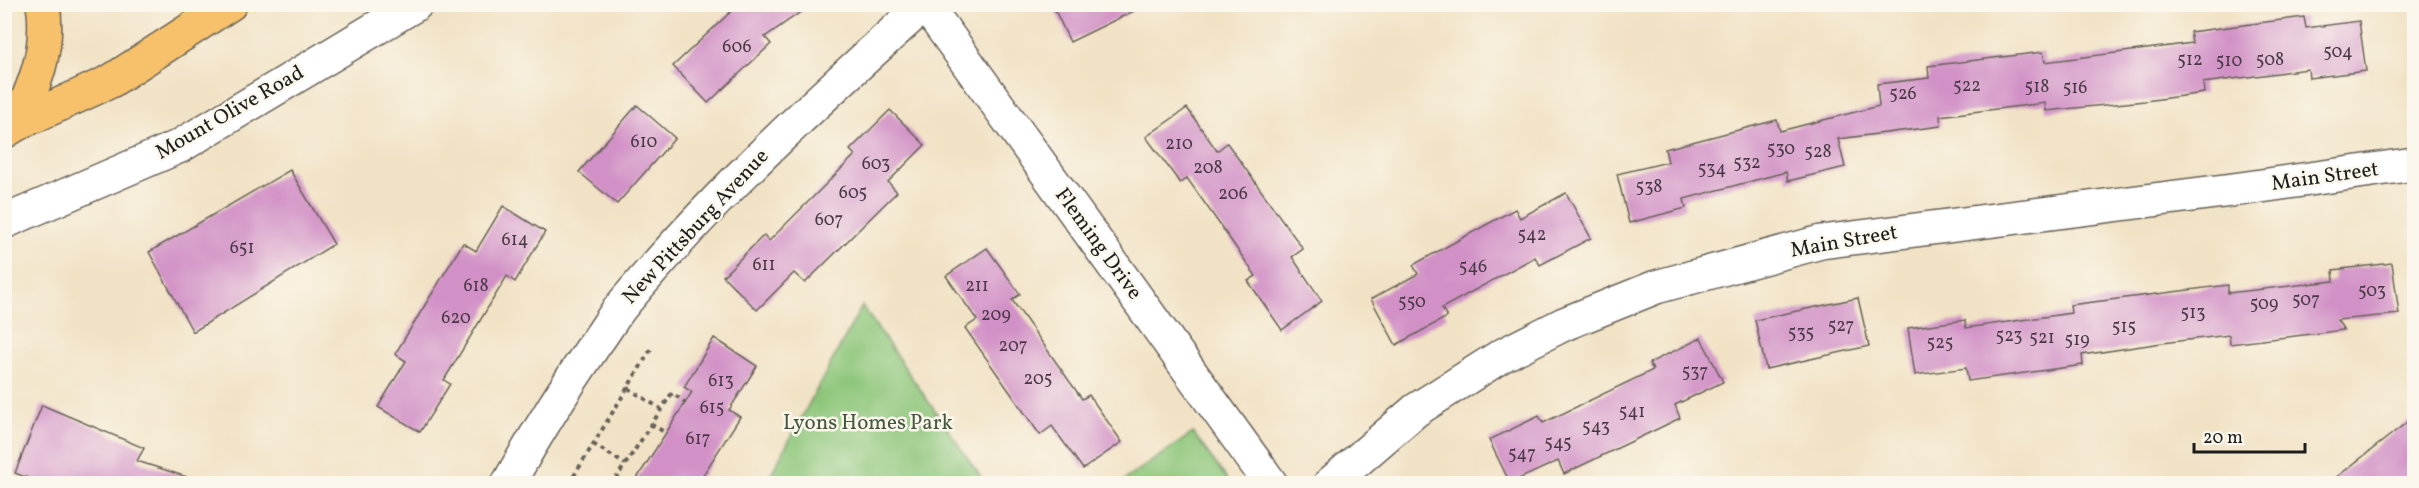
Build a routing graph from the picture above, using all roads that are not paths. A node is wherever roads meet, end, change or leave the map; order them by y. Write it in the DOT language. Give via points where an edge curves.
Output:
graph roads {
  1 [pos="43,4"];
  2 [pos="230,4"];
  3 [pos="416,4"];
  4 [pos="925,4"];
  5 [pos="11,128"];
  6 [pos="2415,164"];
  7 [pos="4,222"];
  8 [pos="508,483"];
  9 [pos="1271,483"];
  10 [pos="1330,483"];
  1 -- 5 [label="main road" via="45,48 34,85"];
  2 -- 5 [label="main road" via="111,81"];
  3 -- 7 [label="street, Mount Olive Road" via="180,146"];
  4 -- 8 [label="street, New Pittsburg Avenue" via="734,181 623,304 564,390"];
  4 -- 9 [label="street, Fleming Drive"];
  6 -- 10 [label="street, Main Street" via="1821,242 1656,287 1564,324 1501,356 1416,410"];
}
